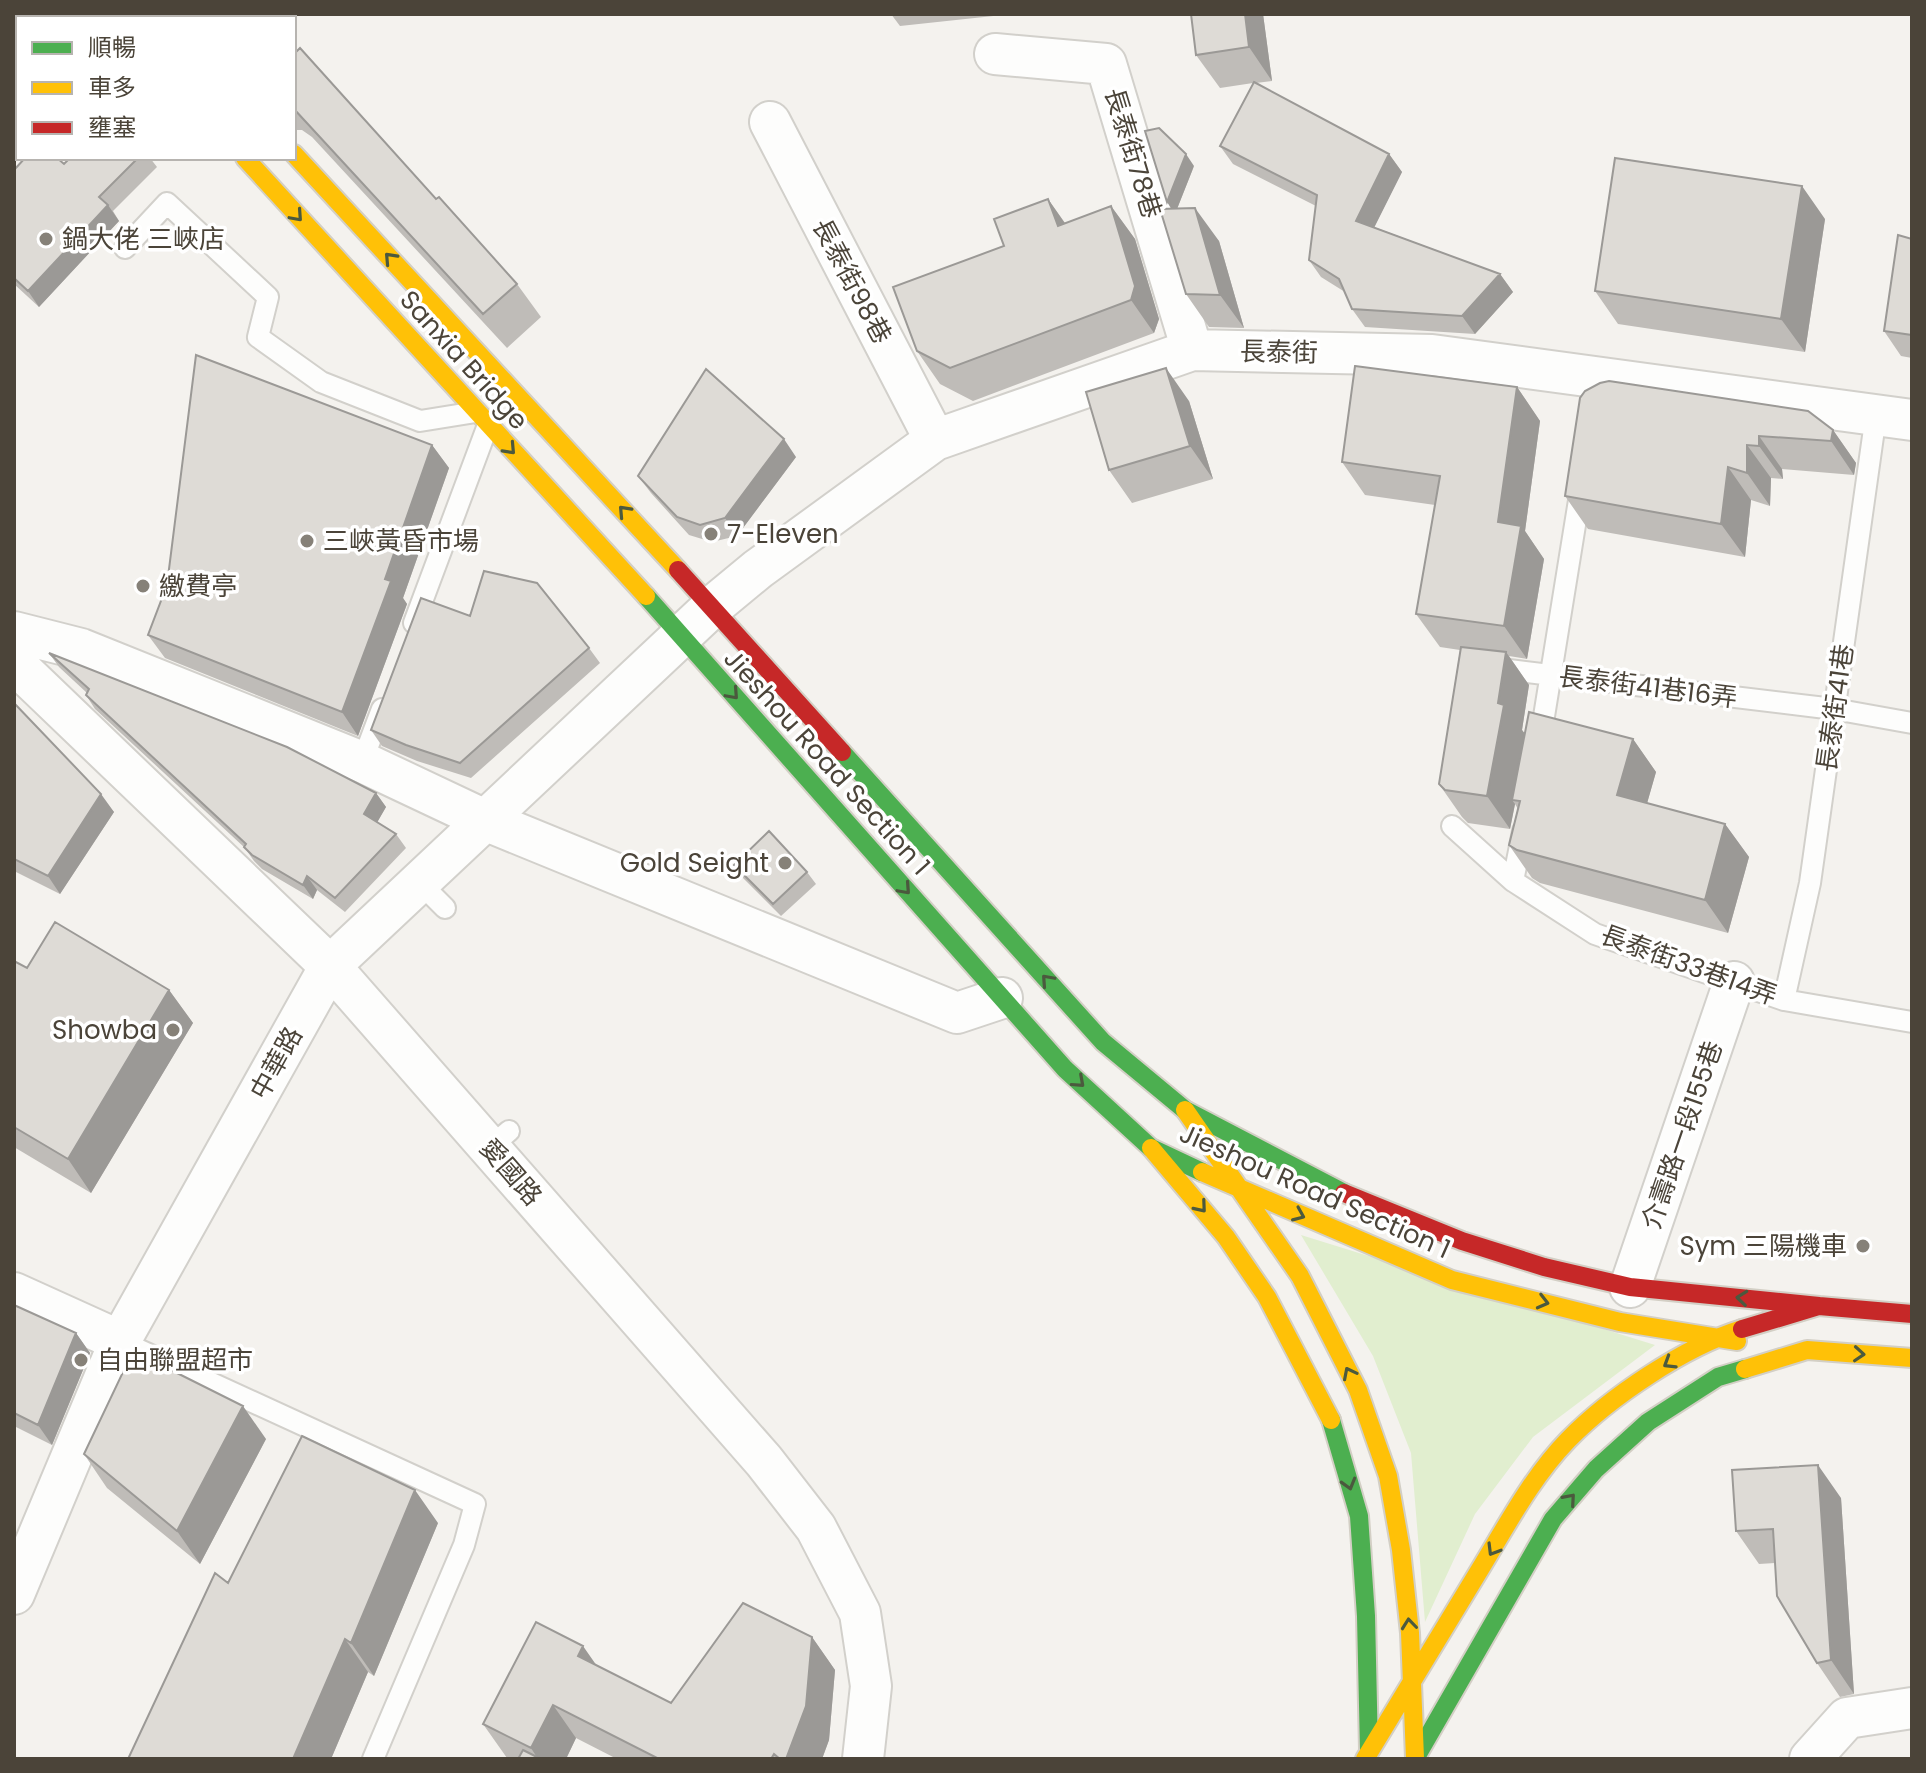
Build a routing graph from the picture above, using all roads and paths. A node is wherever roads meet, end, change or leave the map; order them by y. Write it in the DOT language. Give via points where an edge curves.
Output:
graph roads {
  1 [pos="995,54"];
  2 [pos="770,122"];
  3 [pos="296,156"];
  4 [pos="247,160"];
  5 [pos="125,248"];
  6 [pos="1192,350"];
  7 [pos="482,418"];
  8 [pos="1894,418"];
  9 [pos="935,440"];
  10 [pos="1584,471"];
  11 [pos="677,568"];
  12 [pos="646,596"];
  13 [pos="712,607"];
  14 [pos="14,632"];
  15 [pos="681,636"];
  16 [pos="406,645"];
  17 [pos="14,663"];
  18 [pos="1476,666"];
  19 [pos="1553,675"];
  20 [pos="390,689"];
  21 [pos="1834,709"];
  22 [pos="1912,723"];
  23 [pos="362,762"];
  24 [pos="1536,764"];
  25 [pos="1527,808"];
  26 [pos="1452,826"];
  27 [pos="482,834"];
  28 [pos="1513,881"];
  29 [pos="330,966"];
  30 [pos="1734,982"];
  31 [pos="1002,998"];
  32 [pos="1784,1000"];
  33 [pos="1912,1022"];
  34 [pos="1185,1110"];
  35 [pos="1151,1148"];
  36 [pos="1240,1190"];
  37 [pos="1630,1287"];
  38 [pos="14,1293"];
  39 [pos="1819,1306"];
  40 [pos="1912,1314"];
  41 [pos="1713,1338"];
  42 [pos="120,1341"];
  43 [pos="1807,1350"];
  44 [pos="1912,1358"];
  45 [pos="14,1594"];
  46 [pos="1412,1680"];
  47 [pos="1912,1708"];
  48 [pos="1367,1755"];
  49 [pos="1415,1758"];
  50 [pos="373,1759"];
  51 [pos="863,1759"];
  52 [pos="1810,1759"];
  1 -- 6 [label="street, 長泰街78巷" via="1106,64"];
  2 -- 9 [label="street, 長泰街98巷"];
  11 -- 3 [label="main road, Sanxia Bridge, one-way"];
  4 -- 7 [label="main road, Sanxia Bridge, one-way"];
  5 -- 7 [label="lane" via="167,203 268,297 258,337 321,382 420,421"];
  6 -- 8 [label="street, 長泰街" via="1432,355 1597,385"];
  6 -- 9 [label="street, 長泰街"];
  7 -- 12 [label="main road, Sanxia Bridge, one-way"];
  7 -- 16 [label="lane"];
  8 -- 21 [label="lane, 長泰街41巷"];
  9 -- 13 [label="street, 長泰街"];
  10 -- 19 [label="lane"];
  11 -- 13 [label="main road, Jieshou Road Section 1"];
  12 -- 15 [label="main road, Jieshou Road Section 1"];
  13 -- 15 [label="street, 長泰街"];
  34 -- 13 [label="main road, Jieshou Road Section 1, one-way" via="1103,1042"];
  14 -- 23 [label="street" via="145,668"];
  15 -- 27 [label="street, 中華路"];
  15 -- 31 [label="main road, Jieshou Road Section 1, one-way"];
  17 -- 29 [label="street, 愛國路"];
  18 -- 19 [label="lane, 長泰街41巷16弄"];
  19 -- 21 [label="lane, 長泰街41巷16弄"];
  19 -- 24 [label="lane"];
  20 -- 23 [label="lane"];
  21 -- 22 [label="lane, 長泰街41巷16弄"];
  21 -- 32 [label="lane, 長泰街41巷" via="1810,883"];
  23 -- 27 [label="street"];
  25 -- 28 [label="lane"];
  26 -- 28 [label="lane, 長泰街33巷14弄"];
  27 -- 29 [label="street, 中華路" via="433,895"];
  27 -- 31 [label="street" via="889,994 957,1013"];
  28 -- 30 [label="lane, 長泰街33巷14弄" via="1595,934"];
  29 -- 42 [label="street, 中華路"];
  29 -- 51 [label="street, 愛國路" via="499,1140 816,1528 860,1613 871,1686"];
  30 -- 32 [label="lane, 長泰街33巷14弄"];
  30 -- 37 [label="street, 介壽路一段155巷"];
  31 -- 35 [label="main road, Jieshou Road Section 1, one-way" via="1065,1069"];
  32 -- 33 [label="lane, 長泰街33巷14弄"];
  34 -- 36 [label="main road"];
  34 -- 37 [label="main road, Jieshou Road Section 1" via="1354,1198 1448,1236"];
  35 -- 36 [label="main road, Jieshou Road Section 1"];
  35 -- 48 [label="main road, one-way" via="1226,1237 1267,1297 1330,1417 1359,1516"];
  36 -- 41 [label="main road, Jieshou Road Section 1, one-way" via="1452,1280 1620,1322"];
  46 -- 36 [label="main road, one-way" via="1388,1476 1358,1390 1300,1276"];
  39 -- 37 [label="main road, Jieshou Road Section 1, one-way"];
  38 -- 42 [label="street"];
  39 -- 40 [label="main road, Jieshou Road Section 1"];
  39 -- 41 [label="main road"];
  41 -- 43 [label="main road, Jieshou Road Section 1"];
  41 -- 46 [label="main road, one-way" via="1623,1394 1568,1440 1527,1492"];
  42 -- 45 [label="street, 中華路" via="56,1476"];
  42 -- 50 [label="lane" via="475,1504 464,1545"];
  43 -- 44 [label="main road, Jieshou Road Section 1, one-way"];
  49 -- 43 [label="main road, one-way" via="1553,1519 1596,1469 1648,1422 1718,1377"];
  46 -- 48 [label="main road"];
  46 -- 49 [label="main road"];
  47 -- 52 [label="street" via="1847,1718"];
}
